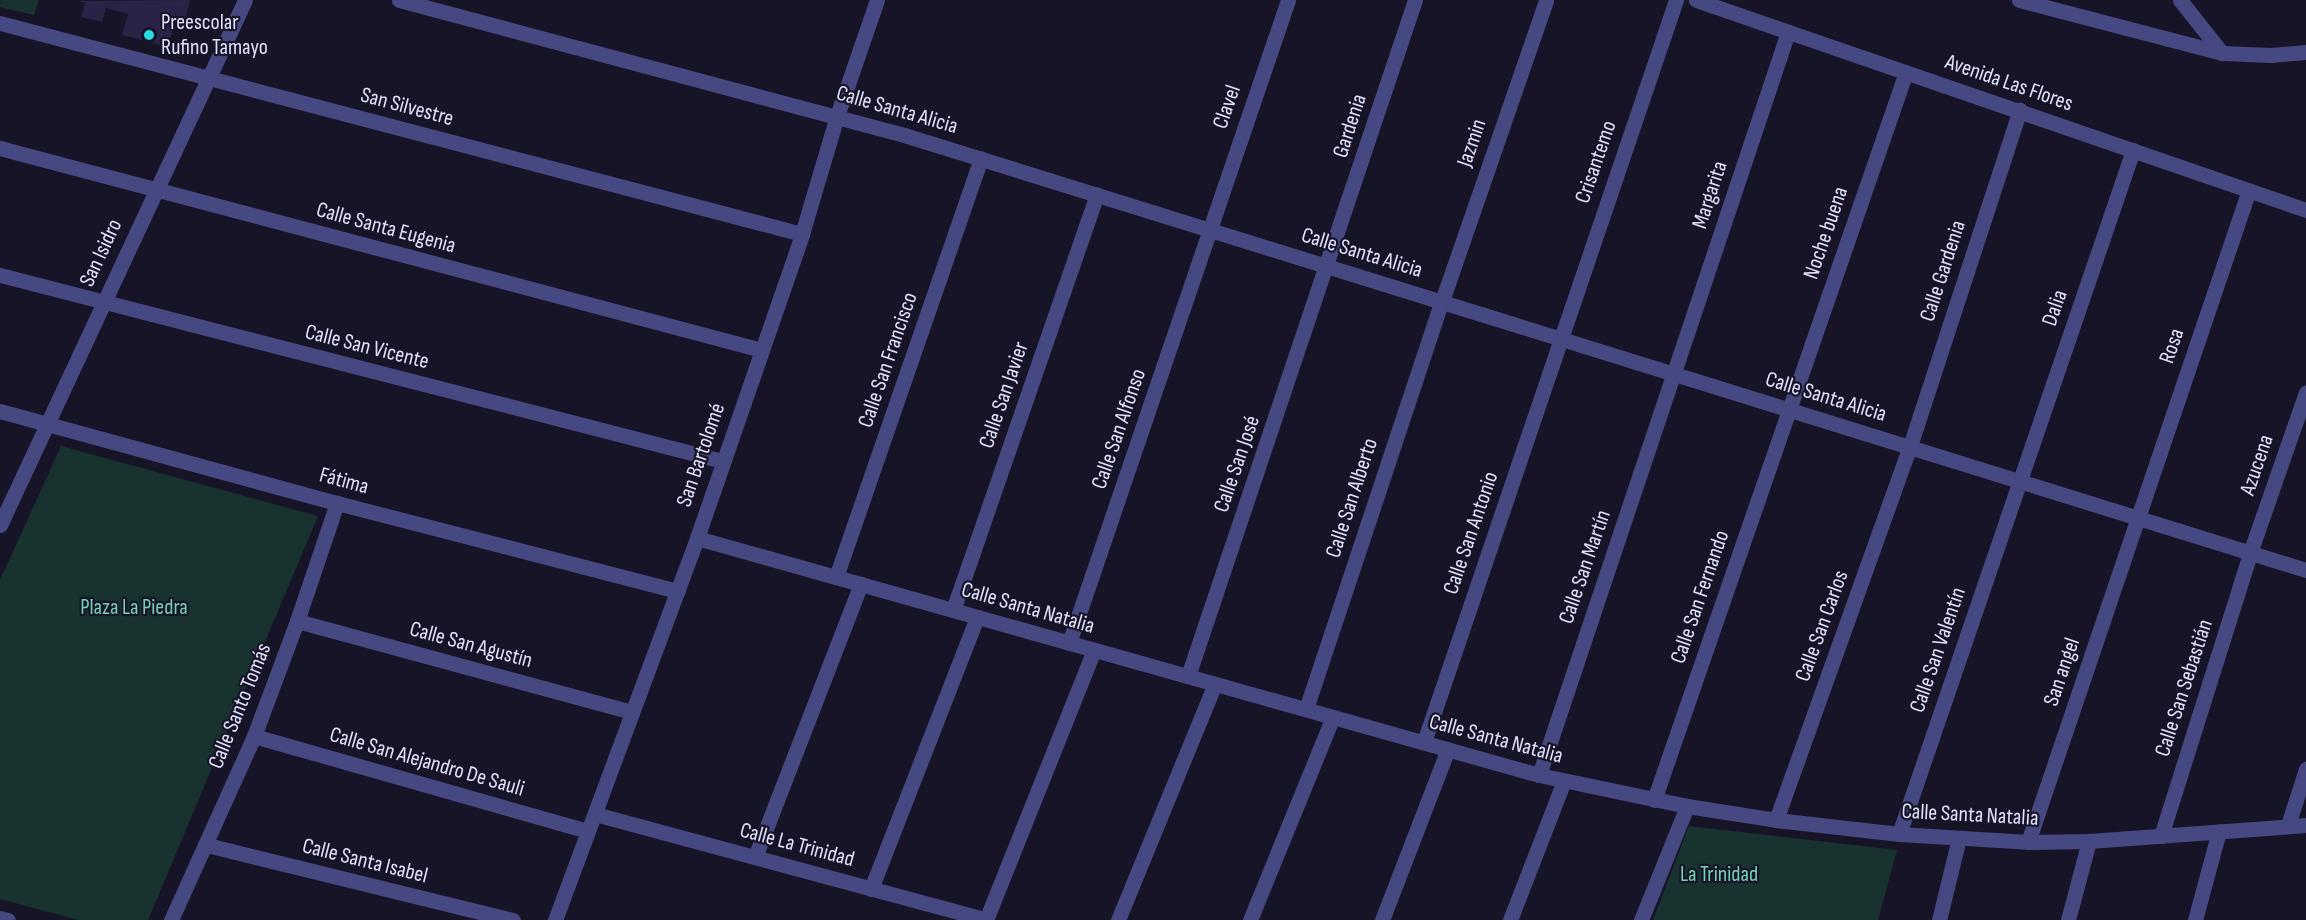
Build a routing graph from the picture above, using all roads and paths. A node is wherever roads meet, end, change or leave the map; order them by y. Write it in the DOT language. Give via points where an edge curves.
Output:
graph roads {
  1 [pos="244,0"];
  2 [pos="399,0"];
  3 [pos="877,0"];
  4 [pos="1288,0"];
  5 [pos="1415,0"];
  6 [pos="1546,0"];
  7 [pos="1676,0"];
  8 [pos="1696,0"];
  9 [pos="2019,0"];
  10 [pos="2180,0"];
  11 [pos="0,22"];
  12 [pos="1788,32"];
  13 [pos="2222,52"];
  14 [pos="2306,52"];
  15 [pos="1906,72"];
  16 [pos="208,78"];
  17 [pos="2020,110"];
  18 [pos="837,116"];
  19 [pos="0,148"];
  20 [pos="2133,150"];
  21 [pos="981,158"];
  22 [pos="156,190"];
  23 [pos="2249,190"];
  24 [pos="1097,194"];
  25 [pos="2306,210"];
  26 [pos="1210,229"];
  27 [pos="802,234"];
  28 [pos="1327,265"];
  29 [pos="0,275"];
  30 [pos="1442,301"];
  31 [pos="103,303"];
  32 [pos="1560,338"];
  33 [pos="762,350"];
  34 [pos="1674,373"];
  35 [pos="2306,392"];
  36 [pos="1789,409"];
  37 [pos="0,411"];
  38 [pos="49,424"];
  39 [pos="1910,446"];
  40 [pos="723,461"];
  41 [pos="2020,480"];
  42 [pos="337,503"];
  43 [pos="2138,517"];
  44 [pos="0,525"];
  45 [pos="696,538"];
  46 [pos="2250,553"];
  47 [pos="2306,570"];
  48 [pos="836,577"];
  49 [pos="861,584"];
  50 [pos="678,591"];
  51 [pos="952,610"];
  52 [pos="977,617"];
  53 [pos="297,621"];
  54 [pos="1070,643"];
  55 [pos="1094,650"];
  56 [pos="1188,676"];
  57 [pos="1215,684"];
  58 [pos="1306,709"];
  59 [pos="633,712"];
  60 [pos="1333,717"];
  61 [pos="254,736"];
  62 [pos="1424,742"];
  63 [pos="1448,749"];
  64 [pos="2306,769"];
  65 [pos="1539,775"];
  66 [pos="1564,781"];
  67 [pos="1654,800"];
  68 [pos="1687,806"];
  69 [pos="595,814"];
  70 [pos="1776,820"];
  71 [pos="2288,825"];
  72 [pos="2306,825"];
  73 [pos="588,831"];
  74 [pos="2219,831"];
  75 [pos="1899,834"];
  76 [pos="2161,836"];
  77 [pos="1959,838"];
  78 [pos="2089,841"];
  79 [pos="2028,842"];
  80 [pos="207,845"];
  81 [pos="755,858"];
  82 [pos="871,889"];
  83 [pos="0,918"];
  84 [pos="8,920"];
  85 [pos="171,920"];
  86 [pos="513,920"];
  87 [pos="555,920"];
  88 [pos="987,920"];
  89 [pos="1118,920"];
  90 [pos="1250,920"];
  91 [pos="1382,920"];
  92 [pos="1510,920"];
  93 [pos="1641,920"];
  94 [pos="1939,920"];
  95 [pos="2068,920"];
  96 [pos="2195,920"];
  1 -- 16 [label="street, San Isidro"];
  2 -- 18 [label="street, Calle Santa Alicia"];
  3 -- 18 [label="street, San Bartolomé"];
  4 -- 26 [label="street, Clavel"];
  5 -- 28 [label="street, Gardenia"];
  6 -- 30 [label="street, Jazmin"];
  7 -- 32 [label="street, Crisantemo"];
  8 -- 12 [label="street, Avenida Las Flores"];
  9 -- 13 [label="street"];
  10 -- 13 [label="street"];
  11 -- 16 [label="street, San Silvestre"];
  12 -- 15 [label="street, Avenida Las Flores"];
  12 -- 34 [label="street, Margarita"];
  13 -- 14 [label="street"];
  15 -- 17 [label="street, Avenida Las Flores"];
  15 -- 36 [label="street, Noche buena"];
  16 -- 22 [label="street, San Isidro"];
  16 -- 27 [label="street, San Silvestre"];
  17 -- 20 [label="street, Avenida Las Flores"];
  17 -- 39 [label="street, Calle Gardenia"];
  18 -- 21 [label="street, Calle Santa Alicia"];
  18 -- 27 [label="street, San Bartolomé"];
  19 -- 22 [label="street, Calle Santa Eugenia"];
  20 -- 23 [label="street, Avenida Las Flores"];
  20 -- 41 [label="street, Dalia"];
  21 -- 24 [label="street, Calle Santa Alicia"];
  21 -- 48 [label="street, Calle San Francisco"];
  22 -- 31 [label="street, San Isidro"];
  22 -- 33 [label="street, Calle Santa Eugenia"];
  23 -- 25 [label="street, Avenida Las Flores"];
  23 -- 43 [label="street, Rosa"];
  24 -- 26 [label="street, Calle Santa Alicia"];
  24 -- 51 [label="street, Calle San Javier"];
  26 -- 28 [label="street, Calle Santa Alicia"];
  26 -- 54 [label="street, Calle San Alfonso"];
  27 -- 33 [label="street, San Bartolomé"];
  28 -- 30 [label="street, Calle Santa Alicia"];
  28 -- 56 [label="street, Calle San José"];
  29 -- 31 [label="street, Calle San Vicente"];
  30 -- 32 [label="street, Calle Santa Alicia"];
  30 -- 58 [label="street, Calle San Alberto"];
  31 -- 38 [label="street, San Isidro"];
  31 -- 40 [label="street, Calle San Vicente"];
  32 -- 34 [label="street, Calle Santa Alicia"];
  32 -- 62 [label="street, Calle San Antonio"];
  33 -- 40 [label="street, San Bartolomé"];
  34 -- 36 [label="street, Calle Santa Alicia"];
  34 -- 65 [label="street, Calle San Martín"];
  35 -- 46 [label="street, Azucena"];
  36 -- 39 [label="street, Calle Santa Alicia"];
  36 -- 67 [label="street, Calle San Fernando"];
  37 -- 38 [label="street, Fátima"];
  38 -- 42 [label="street, Fátima"];
  38 -- 44 [label="street, San Isidro"];
  39 -- 41 [label="street, Calle Santa Alicia"];
  39 -- 70 [label="street, Calle San Carlos"];
  40 -- 45 [label="street, San Bartolomé"];
  41 -- 43 [label="street, Calle Santa Alicia"];
  41 -- 75 [label="street, Calle San Valentín"];
  42 -- 50 [label="street, Fátima"];
  42 -- 53 [label="street, Calle Santo Tomás"];
  43 -- 46 [label="street, Calle Santa Alicia"];
  43 -- 79 [label="street, San angel"];
  45 -- 48 [label="street, Calle Santa Natalia"];
  45 -- 50 [label="street, San Bartolomé"];
  46 -- 47 [label="street, Calle Santa Alicia"];
  46 -- 76 [label="street, Calle San Sebastián"];
  48 -- 49 [label="street, Calle Santa Natalia"];
  49 -- 51 [label="street, Calle Santa Natalia"];
  49 -- 81 [label="street"];
  50 -- 59 [label="street, San Bartolomé"];
  51 -- 52 [label="street, Calle Santa Natalia"];
  52 -- 54 [label="street, Calle Santa Natalia"];
  52 -- 82 [label="street"];
  53 -- 59 [label="street, Calle San Agustín"];
  53 -- 61 [label="street, Calle Santo Tomás"];
  54 -- 55 [label="street, Calle Santa Natalia"];
  55 -- 56 [label="street, Calle Santa Natalia"];
  55 -- 88 [label="street"];
  56 -- 57 [label="street, Calle Santa Natalia"];
  57 -- 58 [label="street, Calle Santa Natalia"];
  57 -- 89 [label="street"];
  58 -- 60 [label="street, Calle Santa Natalia"];
  59 -- 69 [label="street, San Bartolomé"];
  60 -- 62 [label="street, Calle Santa Natalia"];
  60 -- 90 [label="street"];
  61 -- 73 [label="street, Calle San Alejandro De Sauli"];
  61 -- 80 [label="street, Calle Santo Tomás"];
  62 -- 63 [label="street, Calle Santa Natalia"];
  63 -- 65 [label="street, Calle Santa Natalia"];
  63 -- 91 [label="street"];
  64 -- 71 [label="street"];
  65 -- 66 [label="street, Calle Santa Natalia"];
  66 -- 67 [label="street, Calle Santa Natalia"];
  66 -- 92 [label="street"];
  67 -- 68 [label="street, Calle Santa Natalia"];
  68 -- 70 [label="street, Calle Santa Natalia"];
  68 -- 93 [label="street"];
  69 -- 73 [label="street, San Bartolomé"];
  69 -- 81 [label="street, Calle La Trinidad"];
  70 -- 75 [label="street, Calle Santa Natalia"];
  71 -- 72 [label="street, Calle Santa Natalia"];
  71 -- 74 [label="street, Calle Santa Natalia"];
  73 -- 87 [label="street, San Bartolomé"];
  74 -- 76 [label="street, Calle Santa Natalia"];
  74 -- 96 [label="street"];
  75 -- 77 [label="street, Calle Santa Natalia"];
  76 -- 78 [label="street, Calle Santa Natalia"];
  77 -- 79 [label="street, Calle Santa Natalia"];
  77 -- 94 [label="street"];
  78 -- 79 [label="street, Calle Santa Natalia"];
  78 -- 95 [label="street"];
  80 -- 85 [label="street, Calle Santo Tomás"];
  80 -- 86 [label="street, Calle Santa Isabel"];
  81 -- 82 [label="street, Calle La Trinidad"];
  82 -- 88 [label="street, Calle La Trinidad"];
  83 -- 84 [label="street"];
}
